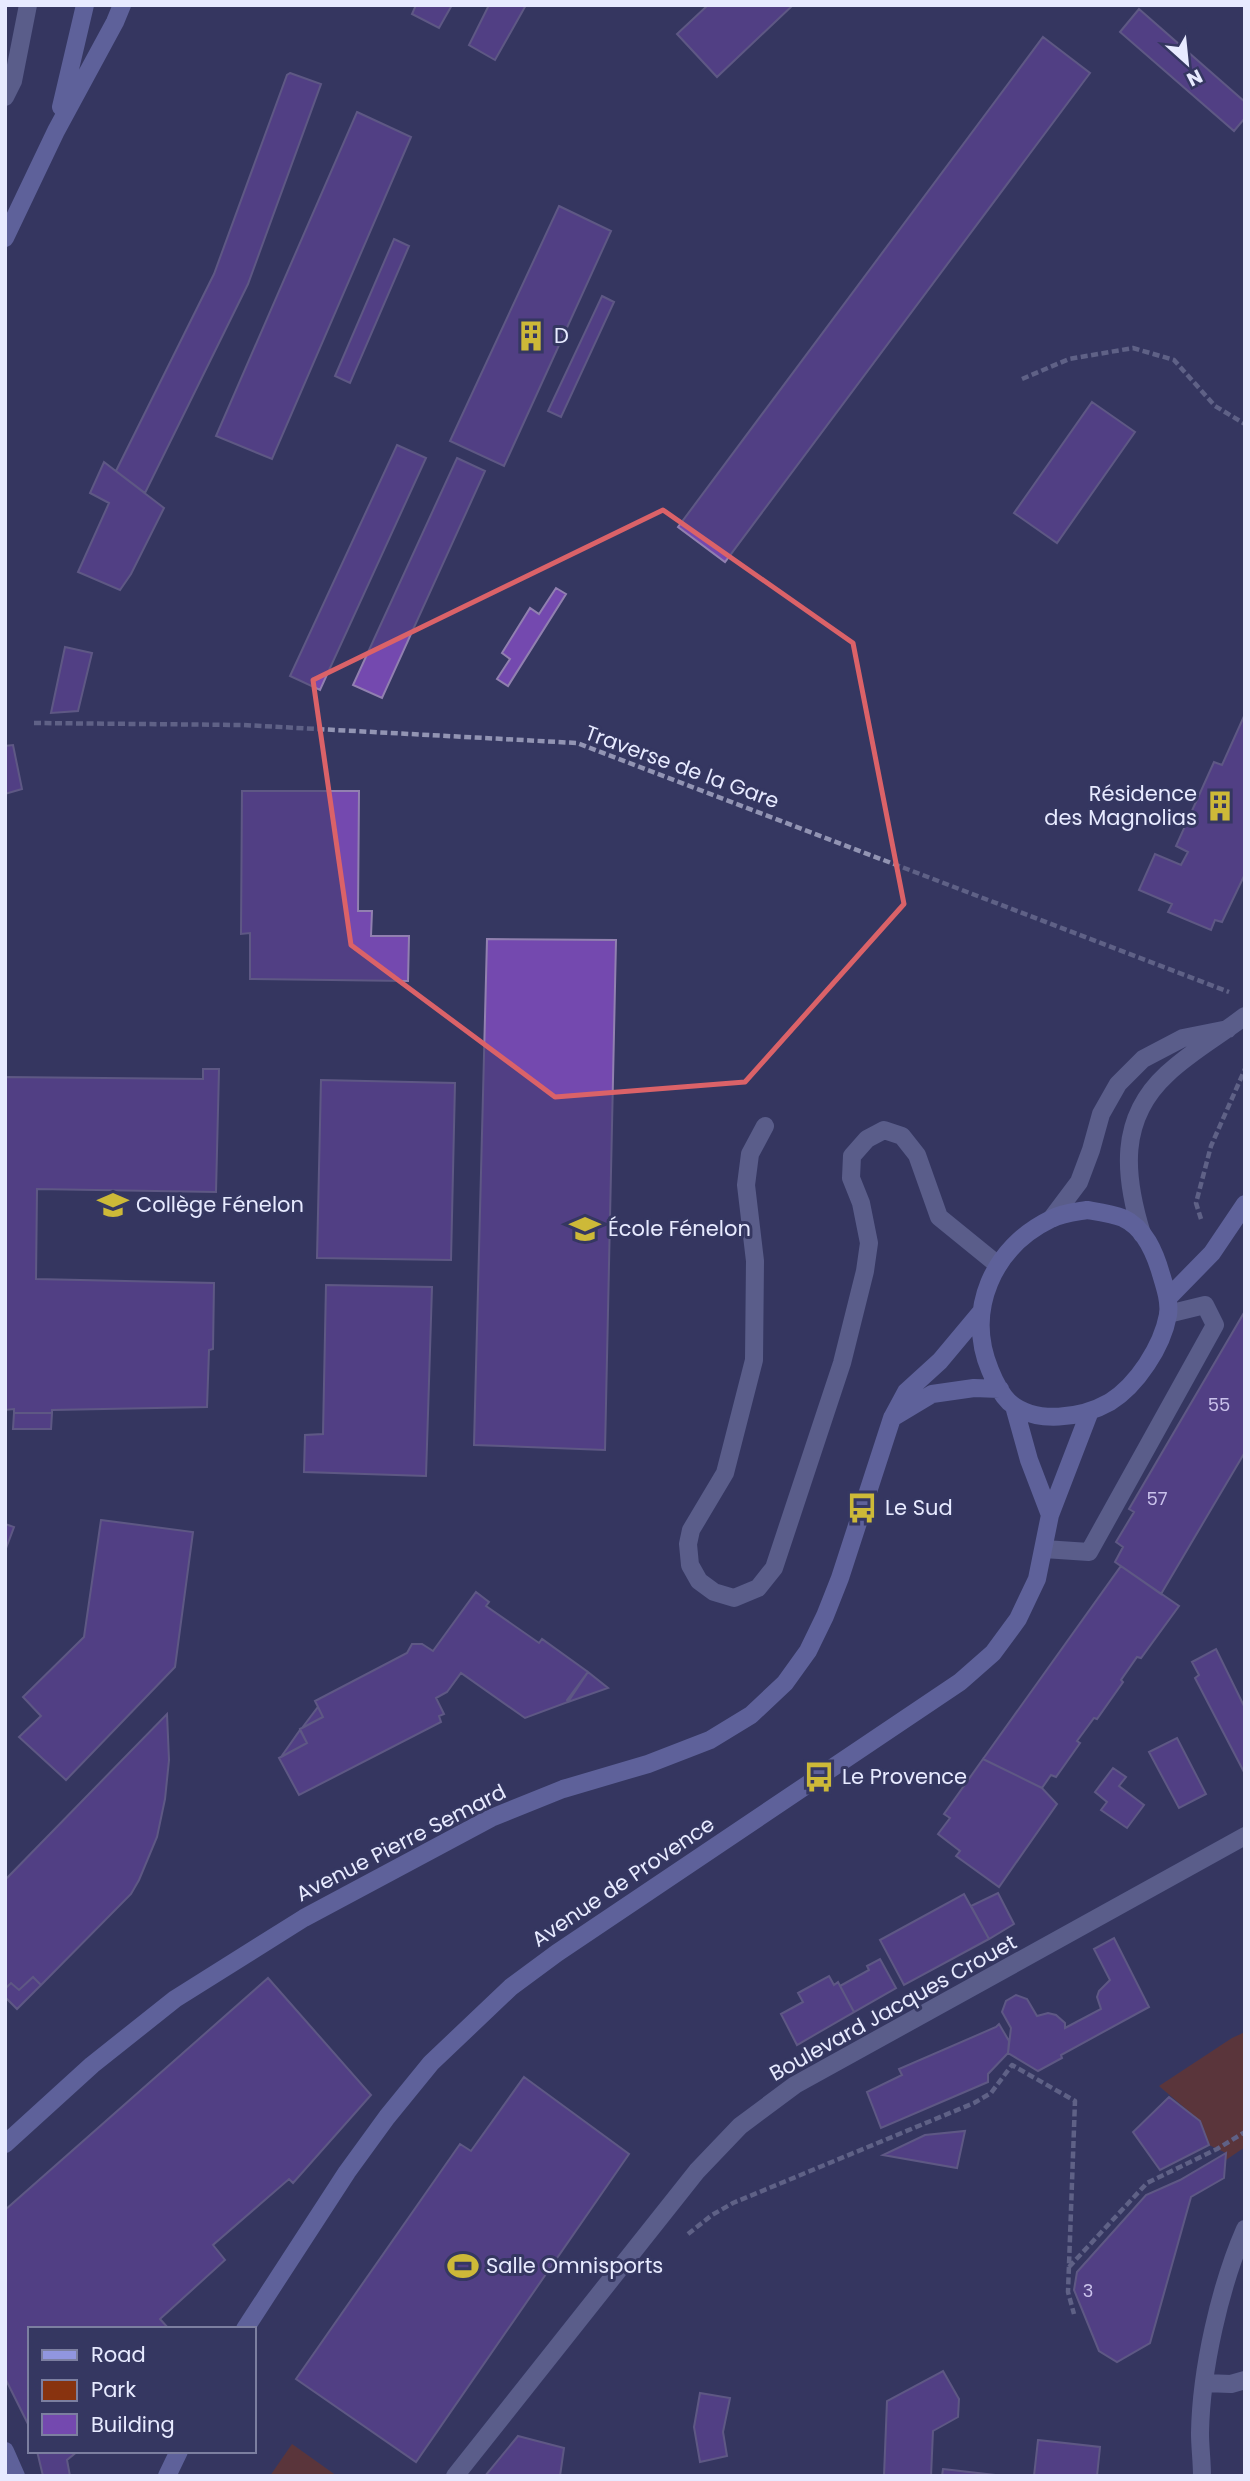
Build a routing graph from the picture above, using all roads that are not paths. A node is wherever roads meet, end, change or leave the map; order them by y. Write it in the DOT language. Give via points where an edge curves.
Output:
graph roads {
  1 [pos="29,5"];
  2 [pos="85,5"];
  3 [pos="122,5"];
  4 [pos="8,86"];
  5 [pos="56,131"];
  6 [pos="5,238"];
  7 [pos="1245,1016"];
  8 [pos="1228,1029"];
  9 [pos="765,1126"];
  10 [pos="1245,1204"];
  11 [pos="1052,1218"];
  12 [pos="1142,1234"];
  13 [pos="998,1265"];
  14 [pos="1168,1306"];
  15 [pos="981,1312"];
  16 [pos="1000,1389"];
  17 [pos="1014,1406"];
  18 [pos="1090,1411"];
  19 [pos="892,1418"];
  20 [pos="1050,1515"];
  21 [pos="1044,1549"];
  22 [pos="1245,1836"];
  23 [pos="5,2144"];
  24 [pos="1245,2229"];
  25 [pos="246,2327"];
  26 [pos="1245,2380"];
  27 [pos="1204,2383"];
  28 [pos="5,2451"];
  29 [pos="178,2453"];
  30 [pos="16,2476"];
  31 [pos="167,2476"];
  32 [pos="455,2476"];
  33 [pos="1202,2476"];
  1 -- 4 [label="street"];
  2 -- 5 [label="main road"];
  3 -- 5 [label="main road"];
  5 -- 6 [label="main road"];
  7 -- 8 [label="street"];
  8 -- 11 [label="street" via="1183,1038 1143,1059 1118,1084 1101,1114 1079,1182"];
  8 -- 12 [label="street" via="1166,1075 1143,1101 1127,1163"];
  9 -- 13 [label="street" via="750,1154 746,1185 755,1261 754,1360 726,1473 691,1530 688,1544 694,1573 714,1592 734,1598 758,1588 774,1568 842,1363 865,1271 869,1243 851,1178 852,1156 866,1139 884,1130 902,1136 917,1155 939,1217"];
  10 -- 14 [label="main road"];
  11 -- 12 [label="main road" via="1087,1210 1125,1219"];
  11 -- 13 [label="main road" via="1032,1230"];
  12 -- 14 [label="main road" via="1155,1254"];
  13 -- 15 [label="main road"];
  14 -- 18 [label="main road" via="1153,1353 1134,1381 1111,1401"];
  14 -- 21 [label="street" via="1205,1305 1215,1325 1089,1552"];
  15 -- 16 [label="main road" via="983,1351"];
  15 -- 19 [label="main road, Avenue Pierre Semard" via="940,1361 906,1392"];
  16 -- 17 [label="main road"];
  16 -- 19 [label="main road" via="932,1394"];
  17 -- 18 [label="main road" via="1055,1417"];
  17 -- 20 [label="main road"];
  18 -- 20 [label="main road, Avenue de Provence"];
  19 -- 23 [label="main road, Avenue Pierre Semard" via="825,1616 785,1683 751,1715 710,1740 491,1818 304,1918 175,1999 92,2065"];
  20 -- 21 [label="main road, Avenue de Provence"];
  21 -- 25 [label="main road, Avenue de Provence" via="1037,1579 1018,1619 993,1653 960,1682 558,1953 511,1987 431,2063 347,2172"];
  22 -- 32 [label="street, Boulevard Jacques Crouet" via="795,2085 740,2126 697,2171"];
  24 -- 27 [label="street" via="1232,2258"];
  26 -- 27 [label="street"];
  27 -- 33 [label="street"];
  28 -- 30 [label="main road"];
  29 -- 31 [label="main road"];
}
